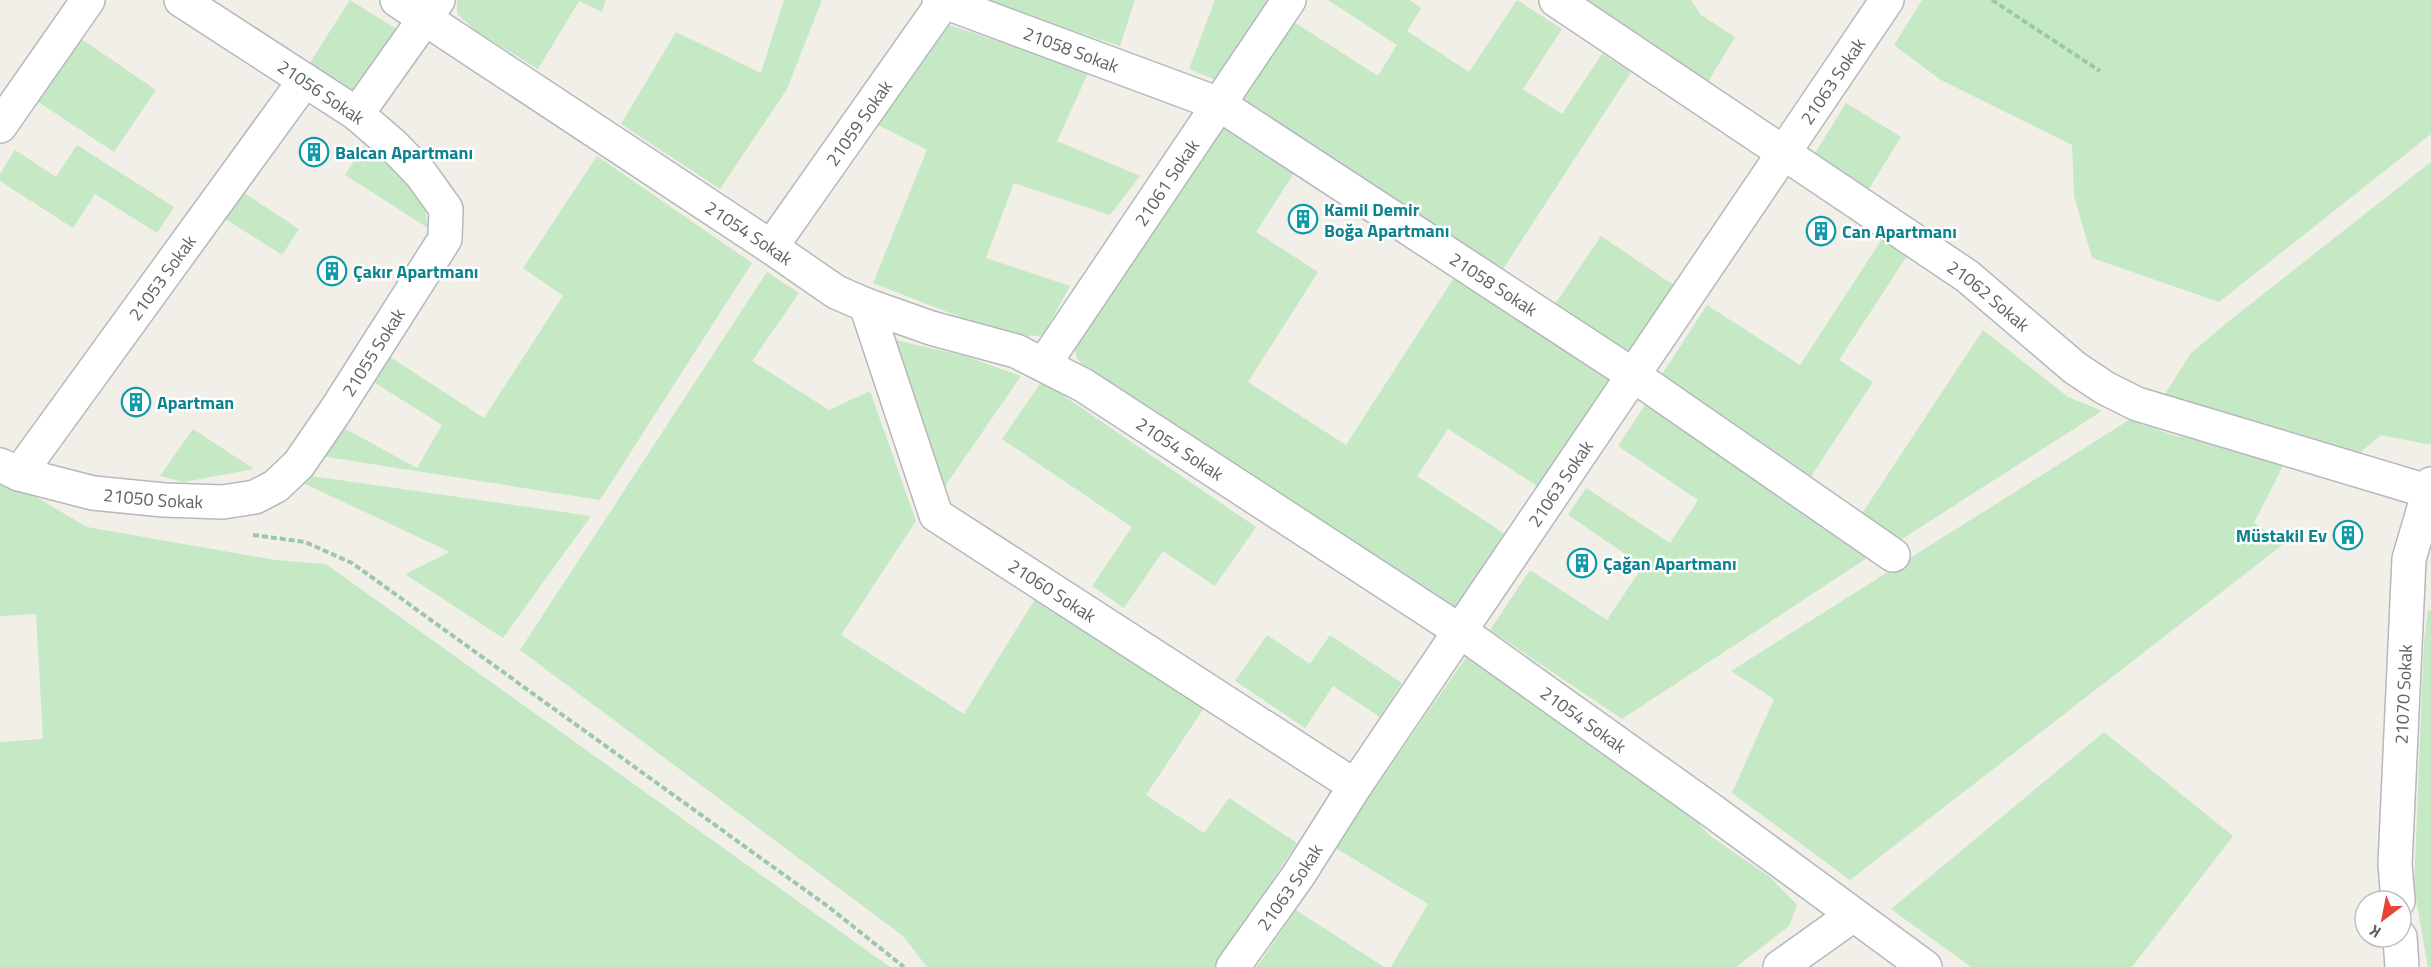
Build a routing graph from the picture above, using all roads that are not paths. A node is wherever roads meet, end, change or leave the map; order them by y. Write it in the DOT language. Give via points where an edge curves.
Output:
graph roads {
  1 [pos="88,0"];
  2 [pos="181,0"];
  3 [pos="397,0"];
  4 [pos="1289,0"];
  5 [pos="1556,0"];
  6 [pos="1887,0"];
  7 [pos="943,1"];
  8 [pos="431,9"];
  9 [pos="304,80"];
  10 [pos="1219,104"];
  11 [pos="357,114"];
  12 [pos="0,126"];
  13 [pos="1784,153"];
  14 [pos="445,238"];
  15 [pos="771,247"];
  16 [pos="866,305"];
  17 [pos="1044,364"];
  18 [pos="1634,375"];
  19 [pos="299,464"];
  20 [pos="10,469"];
  21 [pos="2429,488"];
  22 [pos="1893,555"];
  23 [pos="2420,568"];
  24 [pos="1460,632"];
  25 [pos="1355,786"];
  26 [pos="2397,889"];
  27 [pos="1853,915"];
  28 [pos="2401,949"];
  29 [pos="1233,967"];
  30 [pos="1780,967"];
  31 [pos="1925,967"];
  32 [pos="2402,967"];
  1 -- 12 [label="street"];
  2 -- 9 [label="street, 21056 Sokak"];
  3 -- 8 [label="street, 21054 Sokak"];
  4 -- 10 [label="street, 21061 Sokak"];
  5 -- 13 [label="street, 21062 Sokak"];
  6 -- 13 [label="street, 21063 Sokak"];
  7 -- 10 [label="street, 21058 Sokak"];
  7 -- 15 [label="street, 21059 Sokak"];
  8 -- 11 [label="street"];
  8 -- 15 [label="street, 21054 Sokak"];
  9 -- 11 [label="street, 21056 Sokak"];
  9 -- 20 [label="street, 21053 Sokak"];
  10 -- 17 [label="street, 21061 Sokak"];
  10 -- 18 [label="street, 21058 Sokak"];
  11 -- 14 [label="street, 21056 Sokak" via="421,174 446,210"];
  13 -- 18 [label="street, 21063 Sokak"];
  13 -- 21 [label="street, 21062 Sokak" via="1967,276 2029,331 2105,388 2137,404"];
  14 -- 19 [label="street, 21055 Sokak"];
  15 -- 16 [label="street, 21054 Sokak" via="836,292"];
  16 -- 17 [label="street, 21054 Sokak" via="1016,351"];
  16 -- 25 [label="street, 21060 Sokak" via="936,515"];
  17 -- 24 [label="street, 21054 Sokak" via="1083,385"];
  18 -- 22 [label="street, 21058 Sokak"];
  18 -- 24 [label="street, 21063 Sokak"];
  19 -- 20 [label="street, 21050 Sokak" via="276,486 255,497 223,502 93,493"];
  21 -- 23 [label="street, 21070 Sokak"];
  23 -- 26 [label="street, 21070 Sokak" via="2395,864"];
  24 -- 25 [label="street, 21063 Sokak"];
  24 -- 27 [label="street, 21054 Sokak"];
  25 -- 29 [label="street, 21063 Sokak" via="1298,876"];
  27 -- 30 [label="street"];
  27 -- 31 [label="street, 21054 Sokak"];
  28 -- 32 [label="street"];
}
